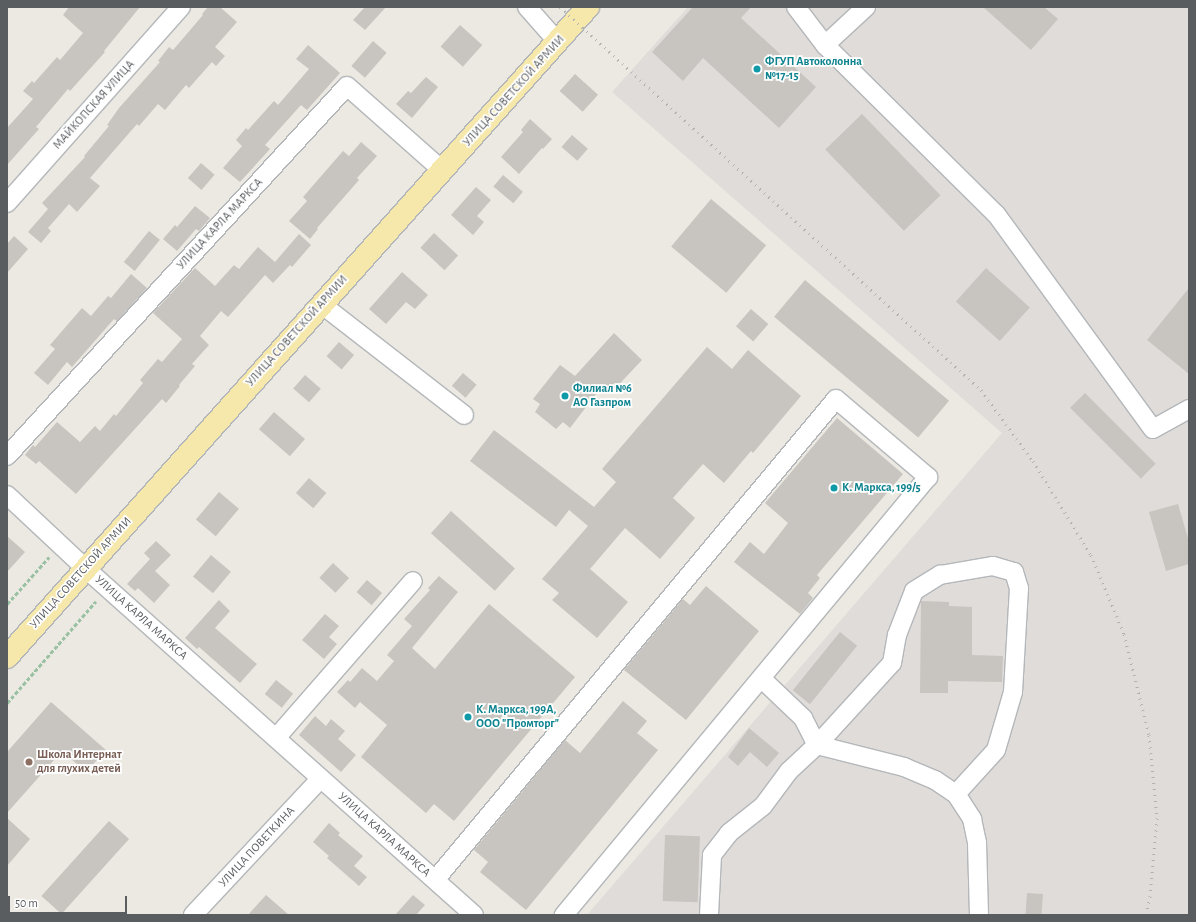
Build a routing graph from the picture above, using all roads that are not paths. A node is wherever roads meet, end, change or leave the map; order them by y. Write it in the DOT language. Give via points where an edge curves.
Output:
graph roads {
  1 [pos="181,7"];
  2 [pos="527,7"];
  3 [pos="588,7"];
  4 [pos="796,7"];
  5 [pos="866,7"];
  6 [pos="557,42"];
  7 [pos="825,45"];
  8 [pos="443,170"];
  9 [pos="7,203"];
  10 [pos="321,304"];
  11 [pos="1189,409"];
  12 [pos="464,415"];
  13 [pos="7,456"];
  14 [pos="7,495"];
  15 [pos="85,568"];
  16 [pos="413,581"];
  17 [pos="7,657"];
  18 [pos="762,679"];
  19 [pos="276,738"];
  20 [pos="816,745"];
  21 [pos="321,778"];
  22 [pos="956,794"];
  23 [pos="435,880"];
  24 [pos="193,915"];
  25 [pos="474,915"];
  26 [pos="564,915"];
  27 [pos="709,915"];
  28 [pos="980,915"];
  1 -- 9 [label="street, МАЙКОПСКАЯ УЛИЦА"];
  2 -- 6 [label="street"];
  3 -- 6 [label="main road, УЛИЦА СОВЕТСКОЙ АРМИИ"];
  4 -- 7 [label="street"];
  5 -- 7 [label="street"];
  6 -- 8 [label="main road, УЛИЦА СОВЕТСКОЙ АРМИИ"];
  7 -- 11 [label="street" via="996,214 1153,429"];
  8 -- 10 [label="main road, УЛИЦА СОВЕТСКОЙ АРМИИ"];
  8 -- 13 [label="street, УЛИЦА КАРЛА МАРКСА" via="347,86"];
  10 -- 12 [label="street"];
  10 -- 15 [label="main road, УЛИЦА СОВЕТСКОЙ АРМИИ"];
  14 -- 15 [label="street, УЛИЦА КАРЛА МАРКСА"];
  15 -- 17 [label="main road, УЛИЦА СОВЕТСКОЙ АРМИИ"];
  15 -- 19 [label="street, УЛИЦА КАРЛА МАРКСА"];
  16 -- 19 [label="street"];
  18 -- 20 [label="street" via="803,718"];
  18 -- 23 [label="street" via="928,477 836,399"];
  18 -- 26 [label="street"];
  19 -- 21 [label="street, УЛИЦА КАРЛА МАРКСА"];
  20 -- 22 [label="street" via="904,766 935,780"];
  20 -- 22 [label="street" via="892,663 897,635 914,591 940,575 993,566 1014,572 1019,588 1013,692 996,750"];
  20 -- 27 [label="street" via="789,771 763,806 729,833 712,855"];
  21 -- 23 [label="street, УЛИЦА КАРЛА МАРКСА"];
  21 -- 24 [label="street, УЛИЦА ПОВЕТКИНА"];
  22 -- 28 [label="street" via="972,819 977,843"];
  23 -- 25 [label="street, УЛИЦА КАРЛА МАРКСА"];
}
